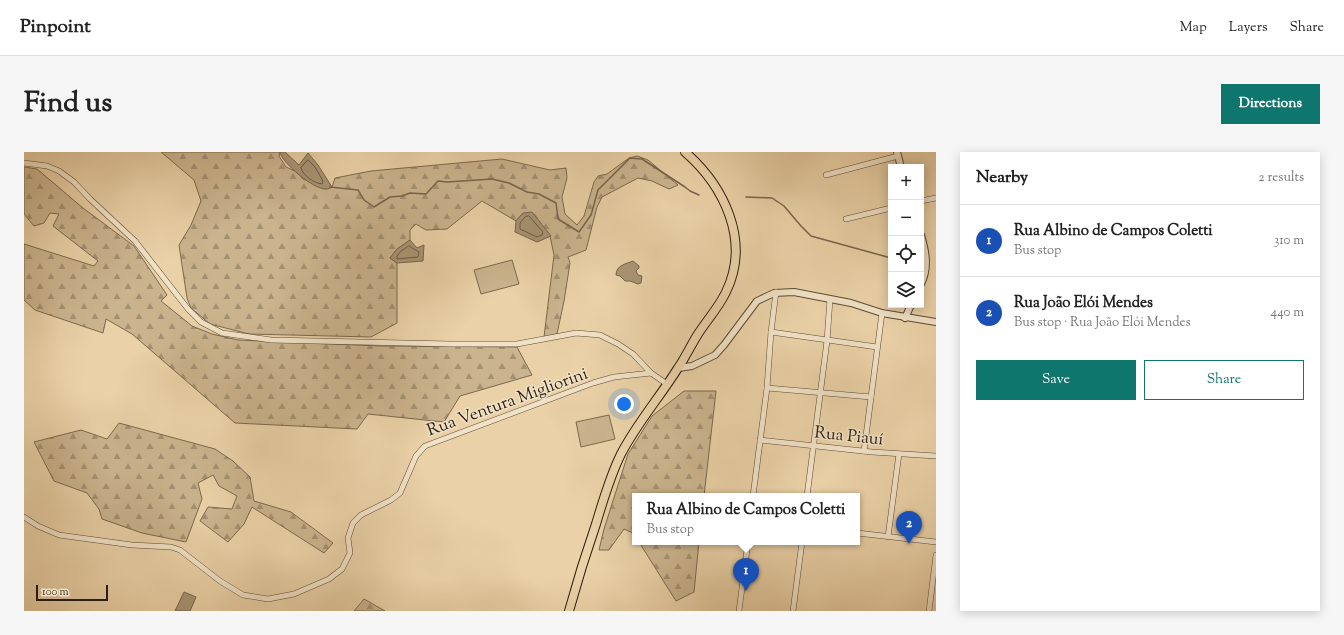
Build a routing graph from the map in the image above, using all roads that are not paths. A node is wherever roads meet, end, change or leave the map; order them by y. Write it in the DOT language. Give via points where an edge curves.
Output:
graph roads {
  1 [pos="685,152"];
  2 [pos="898,154"];
  3 [pos="24,164"];
  4 [pos="900,164"];
  5 [pos="826,175"];
  6 [pos="936,198"];
  7 [pos="924,200"];
  8 [pos="888,209"];
  9 [pos="846,219"];
  10 [pos="921,236"];
  11 [pos="924,274"];
  12 [pos="776,292"];
  13 [pos="830,299"];
  14 [pos="910,308"];
  15 [pos="882,313"];
  16 [pos="905,318"];
  17 [pos="936,322"];
  18 [pos="771,332"];
  19 [pos="827,341"];
  20 [pos="878,347"];
  21 [pos="679,368"];
  22 [pos="651,373"];
  23 [pos="667,384"];
  24 [pos="767,388"];
  25 [pos="820,393"];
  26 [pos="871,397"];
  27 [pos="760,440"];
  28 [pos="814,446"];
  29 [pos="864,451"];
  30 [pos="899,454"];
  31 [pos="936,456"];
  32 [pos="753,493"];
  33 [pos="807,493"];
  34 [pos="24,516"];
  35 [pos="860,533"];
  36 [pos="888,537"];
  37 [pos="936,542"];
  38 [pos="748,545"];
  39 [pos="802,545"];
  40 [pos="936,555"];
  41 [pos="569,611"];
  42 [pos="739,611"];
  43 [pos="793,611"];
  44 [pos="929,611"];
  1 -- 21 [label="highway" via="711,180 725,202 734,232 735,259 727,291"];
  2 -- 4 [label="street"];
  2 -- 5 [label="street"];
  3 -- 22 [label="street" via="47,166 60,171 74,182 135,241 192,314 222,333 271,340 450,344 517,344 576,333 600,335 633,354"];
  6 -- 7 [label="street"];
  8 -- 9 [label="street"];
  10 -- 11 [label="street" via="926,257"];
  12 -- 13 [label="street" via="794,292"];
  12 -- 18 [label="street"];
  12 -- 21 [label="street" via="757,301 715,355 692,366"];
  13 -- 15 [label="street"];
  13 -- 19 [label="street"];
  14 -- 16 [label="street"];
  15 -- 16 [label="street"];
  15 -- 20 [label="street"];
  16 -- 17 [label="street"];
  18 -- 19 [label="street"];
  18 -- 24 [label="street"];
  19 -- 20 [label="street"];
  19 -- 25 [label="street"];
  20 -- 26 [label="street"];
  21 -- 23 [label="highway"];
  22 -- 23 [label="street"];
  22 -- 34 [label="street, Rua Ventura Migliorini" via="614,377 593,383 425,446 416,456 400,493 361,515 353,523 348,538 350,553 342,569 329,579 294,594 268,599 243,595 180,550 59,535 38,526"];
  23 -- 41 [label="highway" via="621,454 607,487"];
  24 -- 25 [label="street"];
  24 -- 27 [label="street"];
  25 -- 26 [label="street"];
  25 -- 28 [label="street"];
  26 -- 29 [label="street"];
  27 -- 28 [label="street, Rua Piauí"];
  27 -- 32 [label="street"];
  28 -- 29 [label="street, Rua Piauí"];
  28 -- 33 [label="street"];
  29 -- 30 [label="street, Rua Piauí"];
  30 -- 31 [label="street, Rua Piauí"];
  30 -- 36 [label="street"];
  35 -- 36 [label="street"];
  36 -- 37 [label="street"];
  38 -- 42 [label="street"];
  39 -- 43 [label="street"];
  40 -- 44 [label="street"];
}
